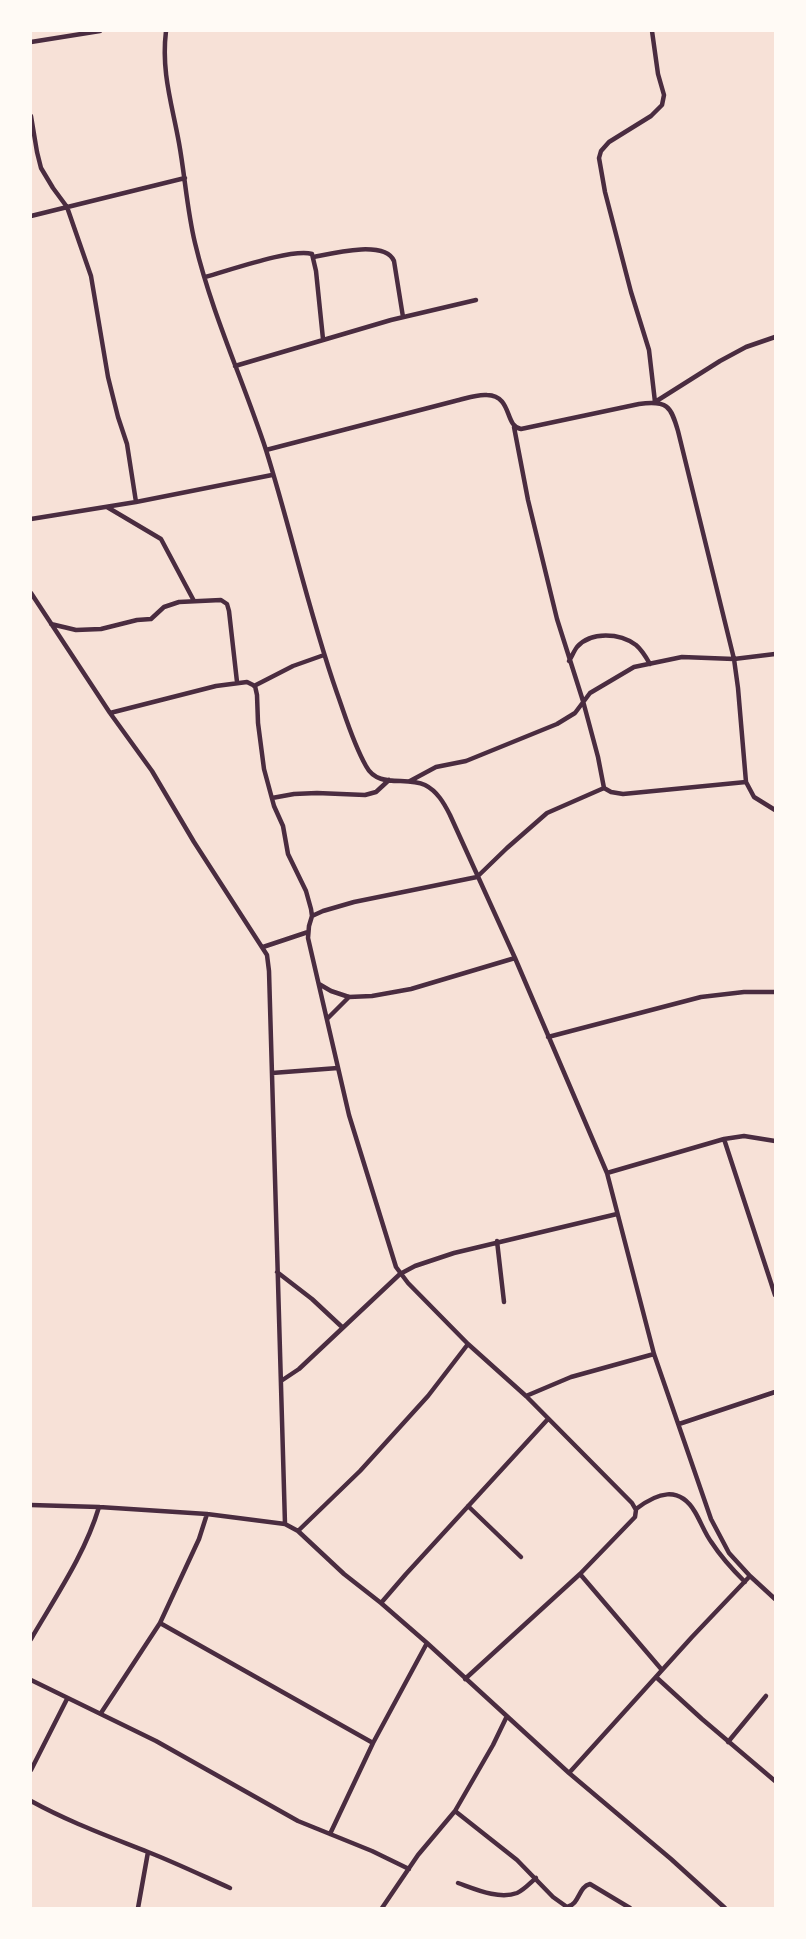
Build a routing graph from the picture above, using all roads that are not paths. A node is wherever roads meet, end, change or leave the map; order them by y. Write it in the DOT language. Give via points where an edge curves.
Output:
graph roads {
  1 [pos="100,31"];
  2 [pos="166,31"];
  3 [pos="652,31"];
  4 [pos="78,33"];
  5 [pos="31,42"];
  6 [pos="31,116"];
  7 [pos="185,178"];
  8 [pos="67,207"];
  9 [pos="31,216"];
  10 [pos="314,257"];
  11 [pos="205,277"];
  12 [pos="476,300"];
  13 [pos="403,317"];
  14 [pos="775,337"];
  15 [pos="323,339"];
  16 [pos="235,366"];
  17 [pos="655,402"];
  18 [pos="514,426"];
  19 [pos="266,450"];
  20 [pos="272,475"];
  21 [pos="136,502"];
  22 [pos="107,507"];
  23 [pos="31,519"];
  24 [pos="31,594"];
  25 [pos="194,601"];
  26 [pos="51,624"];
  27 [pos="775,654"];
  28 [pos="324,655"];
  29 [pos="734,659"];
  30 [pos="569,661"];
  31 [pos="650,664"];
  32 [pos="237,682"];
  33 [pos="254,686"];
  34 [pos="583,702"];
  35 [pos="110,713"];
  36 [pos="389,780"];
  37 [pos="410,781"];
  38 [pos="746,782"];
  39 [pos="604,788"];
  40 [pos="272,798"];
  41 [pos="775,810"];
  42 [pos="477,877"];
  43 [pos="312,916"];
  44 [pos="308,932"];
  45 [pos="263,947"];
  46 [pos="515,958"];
  47 [pos="319,984"];
  48 [pos="775,992"];
  49 [pos="349,997"];
  50 [pos="326,1019"];
  51 [pos="548,1036"];
  52 [pos="338,1068"];
  53 [pos="272,1073"];
  54 [pos="724,1139"];
  55 [pos="775,1141"];
  56 [pos="606,1173"];
  57 [pos="617,1214"];
  58 [pos="497,1241"];
  59 [pos="277,1272"];
  60 [pos="400,1274"];
  61 [pos="775,1295"];
  62 [pos="504,1302"];
  63 [pos="342,1327"];
  64 [pos="468,1344"];
  65 [pos="654,1354"];
  66 [pos="281,1381"];
  67 [pos="775,1392"];
  68 [pos="526,1396"];
  69 [pos="548,1419"];
  70 [pos="679,1424"];
  71 [pos="31,1504"];
  72 [pos="468,1506"];
  73 [pos="99,1507"];
  74 [pos="636,1509"];
  75 [pos="207,1514"];
  76 [pos="285,1524"];
  77 [pos="298,1532"];
  78 [pos="521,1556"];
  79 [pos="580,1574"];
  80 [pos="750,1576"];
  81 [pos="745,1582"];
  82 [pos="775,1599"];
  83 [pos="382,1603"];
  84 [pos="160,1623"];
  85 [pos="31,1639"];
  86 [pos="427,1643"];
  87 [pos="662,1670"];
  88 [pos="656,1677"];
  89 [pos="465,1679"];
  90 [pos="31,1680"];
  91 [pos="766,1696"];
  92 [pos="67,1699"];
  93 [pos="101,1713"];
  94 [pos="507,1716"];
  95 [pos="728,1742"];
  96 [pos="373,1743"];
  97 [pos="31,1770"];
  98 [pos="569,1774"];
  99 [pos="775,1781"];
  100 [pos="31,1801"];
  101 [pos="455,1811"];
  102 [pos="330,1834"];
  103 [pos="148,1852"];
  104 [pos="409,1869"];
  105 [pos="536,1878"];
  106 [pos="458,1883"];
  107 [pos="230,1888"];
  108 [pos="138,1908"];
  109 [pos="382,1908"];
  110 [pos="630,1908"];
  111 [pos="725,1908"];
  1 -- 4 [label="street"];
  2 -- 7 [label="street" via="165,77"];
  3 -- 17 [label="street" via="664,96 662,105 651,116 609,142 600,153 599,160 631,292 649,350"];
  4 -- 5 [label="street"];
  6 -- 8 [label="street" via="41,168"];
  7 -- 8 [label="street"];
  7 -- 11 [label="street" via="195,243"];
  8 -- 9 [label="street"];
  8 -- 21 [label="street" via="93,284 108,377 127,444"];
  10 -- 11 [label="street" via="310,253 299,253"];
  10 -- 13 [label="street" via="376,249 390,254 394,261"];
  10 -- 15 [label="street"];
  11 -- 16 [label="street"];
  12 -- 13 [label="street"];
  13 -- 15 [label="street"];
  14 -- 17 [label="street" via="720,361"];
  15 -- 16 [label="street"];
  16 -- 19 [label="street"];
  17 -- 18 [label="street" via="526,429"];
  17 -- 29 [label="street" via="666,406 674,417"];
  18 -- 19 [label="street" via="505,403 500,398 486,395"];
  18 -- 30 [label="street" via="530,509"];
  19 -- 20 [label="street"];
  20 -- 21 [label="street"];
  20 -- 28 [label="street"];
  21 -- 22 [label="street"];
  22 -- 23 [label="street"];
  22 -- 25 [label="street" via="161,539"];
  24 -- 26 [label="street"];
  25 -- 26 [label="street" via="168,605 151,619 101,629 76,630"];
  25 -- 32 [label="street" via="219,600 228,605"];
  26 -- 35 [label="street"];
  27 -- 29 [label="street"];
  28 -- 33 [label="street"];
  28 -- 36 [label="street" via="366,768 374,777"];
  29 -- 31 [label="street" via="682,657"];
  29 -- 38 [label="street"];
  30 -- 31 [label="street" via="581,644 607,635 634,644"];
  30 -- 34 [label="street"];
  31 -- 34 [label="street" via="632,668 590,693"];
  32 -- 33 [label="street" via="248,682"];
  32 -- 35 [label="street"];
  33 -- 40 [label="street" via="264,768"];
  34 -- 37 [label="street" via="575,713 557,724 466,760 436,767"];
  34 -- 39 [label="street"];
  35 -- 45 [label="street" via="152,771"];
  36 -- 37 [label="street"];
  36 -- 40 [label="street" via="376,792 365,795 317,793"];
  37 -- 42 [label="street" via="425,786 440,798"];
  38 -- 39 [label="street" via="623,794"];
  38 -- 41 [label="street" via="754,797"];
  39 -- 42 [label="street" via="543,815"];
  40 -- 43 [label="street" via="284,829 288,854 306,891"];
  42 -- 43 [label="street" via="363,900"];
  42 -- 46 [label="street"];
  43 -- 44 [label="street"];
  44 -- 45 [label="street"];
  44 -- 47 [label="street"];
  45 -- 53 [label="street" via="269,971"];
  46 -- 49 [label="street" via="411,989"];
  46 -- 51 [label="street"];
  47 -- 49 [label="street"];
  47 -- 50 [label="street"];
  48 -- 51 [label="street" via="700,997"];
  49 -- 50 [label="street"];
  50 -- 52 [label="street"];
  51 -- 56 [label="street"];
  52 -- 53 [label="street"];
  52 -- 60 [label="street" via="349,1116"];
  53 -- 59 [label="street"];
  54 -- 55 [label="street" via="744,1136"];
  54 -- 56 [label="street"];
  54 -- 61 [label="street"];
  56 -- 57 [label="street"];
  57 -- 58 [label="street"];
  57 -- 65 [label="street"];
  58 -- 60 [label="street" via="435,1259"];
  58 -- 62 [label="street"];
  59 -- 63 [label="street"];
  59 -- 66 [label="street"];
  60 -- 63 [label="street"];
  60 -- 64 [label="street"];
  63 -- 66 [label="street" via="299,1369"];
  64 -- 68 [label="street"];
  64 -- 77 [label="street" via="428,1396 360,1471"];
  65 -- 68 [label="street" via="571,1377"];
  65 -- 70 [label="street"];
  66 -- 76 [label="street"];
  67 -- 70 [label="street"];
  68 -- 69 [label="street"];
  69 -- 72 [label="street"];
  69 -- 74 [label="street"];
  70 -- 80 [label="street" via="711,1519 730,1553"];
  71 -- 73 [label="street"];
  72 -- 78 [label="street"];
  72 -- 83 [label="street"];
  73 -- 75 [label="street"];
  73 -- 85 [label="street" via="77,1559"];
  74 -- 79 [label="street" via="634,1517"];
  74 -- 81 [label="street" via="665,1494 685,1500 711,1542"];
  75 -- 76 [label="street"];
  75 -- 84 [label="street" via="199,1539"];
  76 -- 77 [label="street"];
  77 -- 83 [label="street"];
  79 -- 87 [label="street"];
  79 -- 89 [label="street"];
  80 -- 81 [label="street"];
  80 -- 82 [label="street"];
  81 -- 87 [label="street"];
  83 -- 86 [label="street"];
  84 -- 93 [label="street"];
  84 -- 96 [label="street"];
  86 -- 89 [label="street"];
  86 -- 96 [label="street"];
  87 -- 88 [label="street"];
  88 -- 95 [label="street"];
  88 -- 98 [label="street"];
  89 -- 94 [label="street"];
  90 -- 92 [label="street"];
  91 -- 95 [label="street"];
  92 -- 93 [label="street"];
  92 -- 97 [label="street"];
  93 -- 102 [label="street" via="298,1821"];
  94 -- 98 [label="street"];
  94 -- 101 [label="street"];
  95 -- 99 [label="street"];
  96 -- 102 [label="street"];
  98 -- 111 [label="street"];
  100 -- 103 [label="street" via="58,1816"];
  101 -- 104 [label="street"];
  101 -- 105 [label="street"];
  102 -- 104 [label="street"];
  103 -- 107 [label="street"];
  103 -- 108 [label="street"];
  104 -- 109 [label="street"];
  105 -- 106 [label="street" via="514,1894 487,1892"];
  105 -- 110 [label="street" via="553,1897 567,1906 573,1904 584,1886 590,1884"];
}
